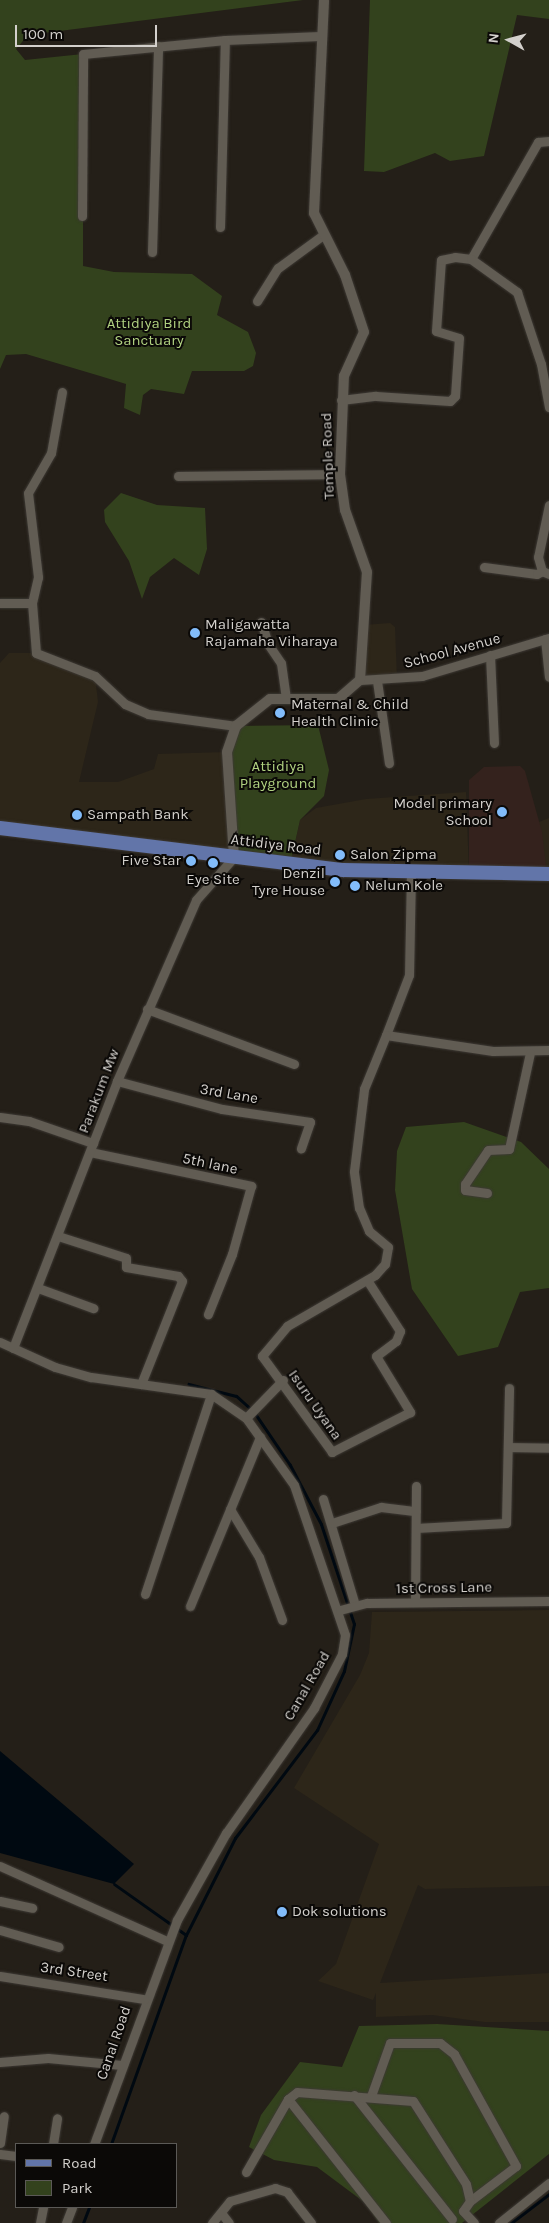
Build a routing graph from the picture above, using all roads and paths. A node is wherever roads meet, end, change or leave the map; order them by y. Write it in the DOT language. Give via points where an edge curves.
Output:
graph roads {
  1 [pos="324,0"];
  2 [pos="320,36"];
  3 [pos="225,40"];
  4 [pos="158,46"];
  5 [pos="549,141"];
  6 [pos="82,216"];
  7 [pos="220,227"];
  8 [pos="323,235"];
  9 [pos="152,252"];
  10 [pos="471,259"];
  11 [pos="257,301"];
  12 [pos="545,364"];
  13 [pos="62,392"];
  14 [pos="341,400"];
  15 [pos="549,407"];
  16 [pos="340,474"];
  17 [pos="178,476"];
  18 [pos="549,505"];
  19 [pos="484,567"];
  20 [pos="546,572"];
  21 [pos="0,603"];
  22 [pos="32,603"];
  23 [pos="262,622"];
  24 [pos="547,638"];
  25 [pos="490,655"];
  26 [pos="549,677"];
  27 [pos="360,680"];
  28 [pos="377,681"];
  29 [pos="286,697"];
  30 [pos="236,726"];
  31 [pos="494,743"];
  32 [pos="389,763"];
  33 [pos="0,828"];
  34 [pos="234,857"];
  35 [pos="411,872"];
  36 [pos="549,874"];
  37 [pos="147,1009"];
  38 [pos="386,1035"];
  39 [pos="549,1050"];
  40 [pos="530,1053"];
  41 [pos="294,1064"];
  42 [pos="117,1081"];
  43 [pos="0,1117"];
  44 [pos="92,1147"];
  45 [pos="301,1148"];
  46 [pos="487,1193"];
  47 [pos="58,1236"];
  48 [pos="367,1280"];
  49 [pos="38,1288"];
  50 [pos="93,1308"];
  51 [pos="208,1314"];
  52 [pos="0,1342"];
  53 [pos="13,1348"];
  54 [pos="283,1380"];
  55 [pos="141,1384"];
  56 [pos="509,1388"];
  57 [pos="211,1394"];
  58 [pos="249,1414"];
  59 [pos="260,1437"];
  60 [pos="510,1447"];
  61 [pos="549,1448"];
  62 [pos="416,1486"];
  63 [pos="323,1499"];
  64 [pos="230,1509"];
  65 [pos="416,1510"];
  66 [pos="332,1523"];
  67 [pos="416,1528"];
  68 [pos="145,1594"];
  69 [pos="549,1601"];
  70 [pos="415,1602"];
  71 [pos="190,1606"];
  72 [pos="348,1607"];
  73 [pos="282,1620"];
  74 [pos="0,1866"];
  75 [pos="0,1902"];
  76 [pos="32,1908"];
  77 [pos="0,1930"];
  78 [pos="167,1942"];
  79 [pos="59,1947"];
  80 [pos="0,1976"];
  81 [pos="144,1999"];
  82 [pos="0,2062"];
  83 [pos="122,2066"];
  84 [pos="354,2095"];
  85 [pos="371,2096"];
  86 [pos="288,2099"];
  87 [pos="4,2116"];
  88 [pos="57,2118"];
  89 [pos="0,2143"];
  90 [pos="53,2143"];
  91 [pos="94,2143"];
  92 [pos="0,2154"];
  93 [pos="15,2156"];
  94 [pos="246,2172"];
  95 [pos="549,2183"];
  96 [pos="470,2202"];
  97 [pos="43,2208"];
  98 [pos="72,2208"];
  99 [pos="463,2211"];
  100 [pos="222,2214"];
  101 [pos="450,2221"];
  102 [pos="40,2223"];
  103 [pos="66,2223"];
  104 [pos="212,2223"];
  105 [pos="229,2223"];
  106 [pos="311,2223"];
  107 [pos="386,2223"];
  108 [pos="474,2223"];
  109 [pos="499,2223"];
  1 -- 2 [label="street, Temple Road"];
  2 -- 3 [label="street"];
  2 -- 8 [label="street, Temple Road" via="313,197"];
  3 -- 4 [label="street"];
  3 -- 7 [label="street"];
  4 -- 6 [label="street" via="83,54"];
  4 -- 9 [label="street"];
  5 -- 10 [label="street" via="538,142"];
  8 -- 11 [label="street" via="278,268"];
  8 -- 14 [label="street, Temple Road" via="345,275 364,332 344,376"];
  10 -- 12 [label="street" via="517,292"];
  10 -- 14 [label="street" via="441,260 436,331 460,338 455,396 450,401 376,396"];
  12 -- 15 [label="street"];
  13 -- 22 [label="street" via="52,453 28,493 38,577"];
  14 -- 16 [label="street, Temple Road"];
  16 -- 17 [label="street"];
  16 -- 27 [label="street, Temple Road" via="345,510 367,572"];
  18 -- 20 [label="street" via="538,556"];
  19 -- 20 [label="street" via="537,574"];
  21 -- 22 [label="street"];
  22 -- 30 [label="street" via="36,654 47,661 95,676 125,704 148,714"];
  23 -- 29 [label="street" via="268,644 281,663"];
  24 -- 25 [label="street, School Avenue"];
  24 -- 26 [label="street"];
  25 -- 28 [label="street, School Avenue" via="422,676"];
  25 -- 31 [label="street"];
  27 -- 28 [label="street, School Avenue"];
  27 -- 29 [label="street" via="338,699"];
  28 -- 32 [label="street"];
  29 -- 30 [label="street" via="270,699"];
  30 -- 34 [label="street" via="227,752"];
  33 -- 34 [label="main road, Attidiya Road"];
  34 -- 35 [label="main road, Attidiya Road" via="334,869"];
  34 -- 37 [label="street, Parakum Mw" via="196,900"];
  35 -- 36 [label="main road, Attidiya Road"];
  35 -- 38 [label="street" via="408,975"];
  37 -- 41 [label="street"];
  37 -- 42 [label="street, Parakum Mw"];
  38 -- 40 [label="street"];
  38 -- 48 [label="street" via="364,1089 354,1171 359,1208 369,1231 388,1247 385,1264"];
  39 -- 40 [label="street"];
  40 -- 46 [label="street" via="509,1149 488,1150 465,1184 465,1190"];
  42 -- 44 [label="street, Parakum Mw"];
  42 -- 45 [label="street, 3rd Lane" via="222,1109 310,1122"];
  43 -- 44 [label="street" via="30,1121"];
  44 -- 47 [label="street, Parakum Mw"];
  44 -- 51 [label="street, 5th lane" via="251,1186 232,1254"];
  47 -- 49 [label="street, Parakum Mw"];
  47 -- 55 [label="street" via="126,1258 126,1267 178,1276 182,1281"];
  48 -- 54 [label="street, Isuru Uyana" via="287,1326 262,1356 263,1363"];
  48 -- 54 [label="street, Isuru Uyana" via="400,1330 396,1341 376,1356 409,1407 407,1417 332,1452"];
  49 -- 50 [label="street"];
  49 -- 53 [label="street, Parakum Mw"];
  52 -- 53 [label="street, Canal Road"];
  53 -- 55 [label="street, Canal Road" via="55,1367"];
  54 -- 58 [label="street"];
  55 -- 57 [label="street, Canal Road"];
  56 -- 60 [label="street"];
  57 -- 58 [label="street, Canal Road"];
  57 -- 68 [label="street"];
  58 -- 59 [label="street, Canal Road"];
  59 -- 64 [label="street"];
  59 -- 72 [label="street, Canal Road" via="294,1486"];
  60 -- 61 [label="street"];
  60 -- 67 [label="street" via="506,1523 500,1527"];
  62 -- 65 [label="street"];
  63 -- 66 [label="street"];
  64 -- 71 [label="street"];
  64 -- 73 [label="street" via="259,1557"];
  65 -- 66 [label="street" via="381,1507"];
  65 -- 67 [label="street"];
  66 -- 72 [label="street"];
  67 -- 70 [label="street"];
  69 -- 70 [label="street, 1st Cross Lane"];
  70 -- 72 [label="street, 1st Cross Lane"];
  72 -- 78 [label="street, Canal Road" via="342,1654 314,1708 226,1833"];
  74 -- 78 [label="street"];
  75 -- 76 [label="street"];
  77 -- 79 [label="street"];
  78 -- 81 [label="street, Canal Road"];
  80 -- 81 [label="street, 3rd Street"];
  81 -- 83 [label="street, Canal Road"];
  82 -- 83 [label="street" via="48,2058"];
  83 -- 91 [label="street, Canal Road"];
  84 -- 85 [label="street"];
  84 -- 86 [label="street" via="297,2092"];
  84 -- 101 [label="street"];
  85 -- 96 [label="street" via="413,2101 420,2106 466,2184"];
  85 -- 96 [label="street" via="390,2044 440,2043 454,2054 516,2166"];
  86 -- 94 [label="street"];
  86 -- 107 [label="street"];
  87 -- 89 [label="street"];
  88 -- 90 [label="street"];
  92 -- 93 [label="street"];
  95 -- 109 [label="street"];
  96 -- 99 [label="street"];
  97 -- 102 [label="street"];
  98 -- 103 [label="street"];
  99 -- 101 [label="street"];
  99 -- 108 [label="street"];
  100 -- 104 [label="street"];
  100 -- 105 [label="street"];
  100 -- 106 [label="street" via="230,2201 275,2188 287,2192"];
}
